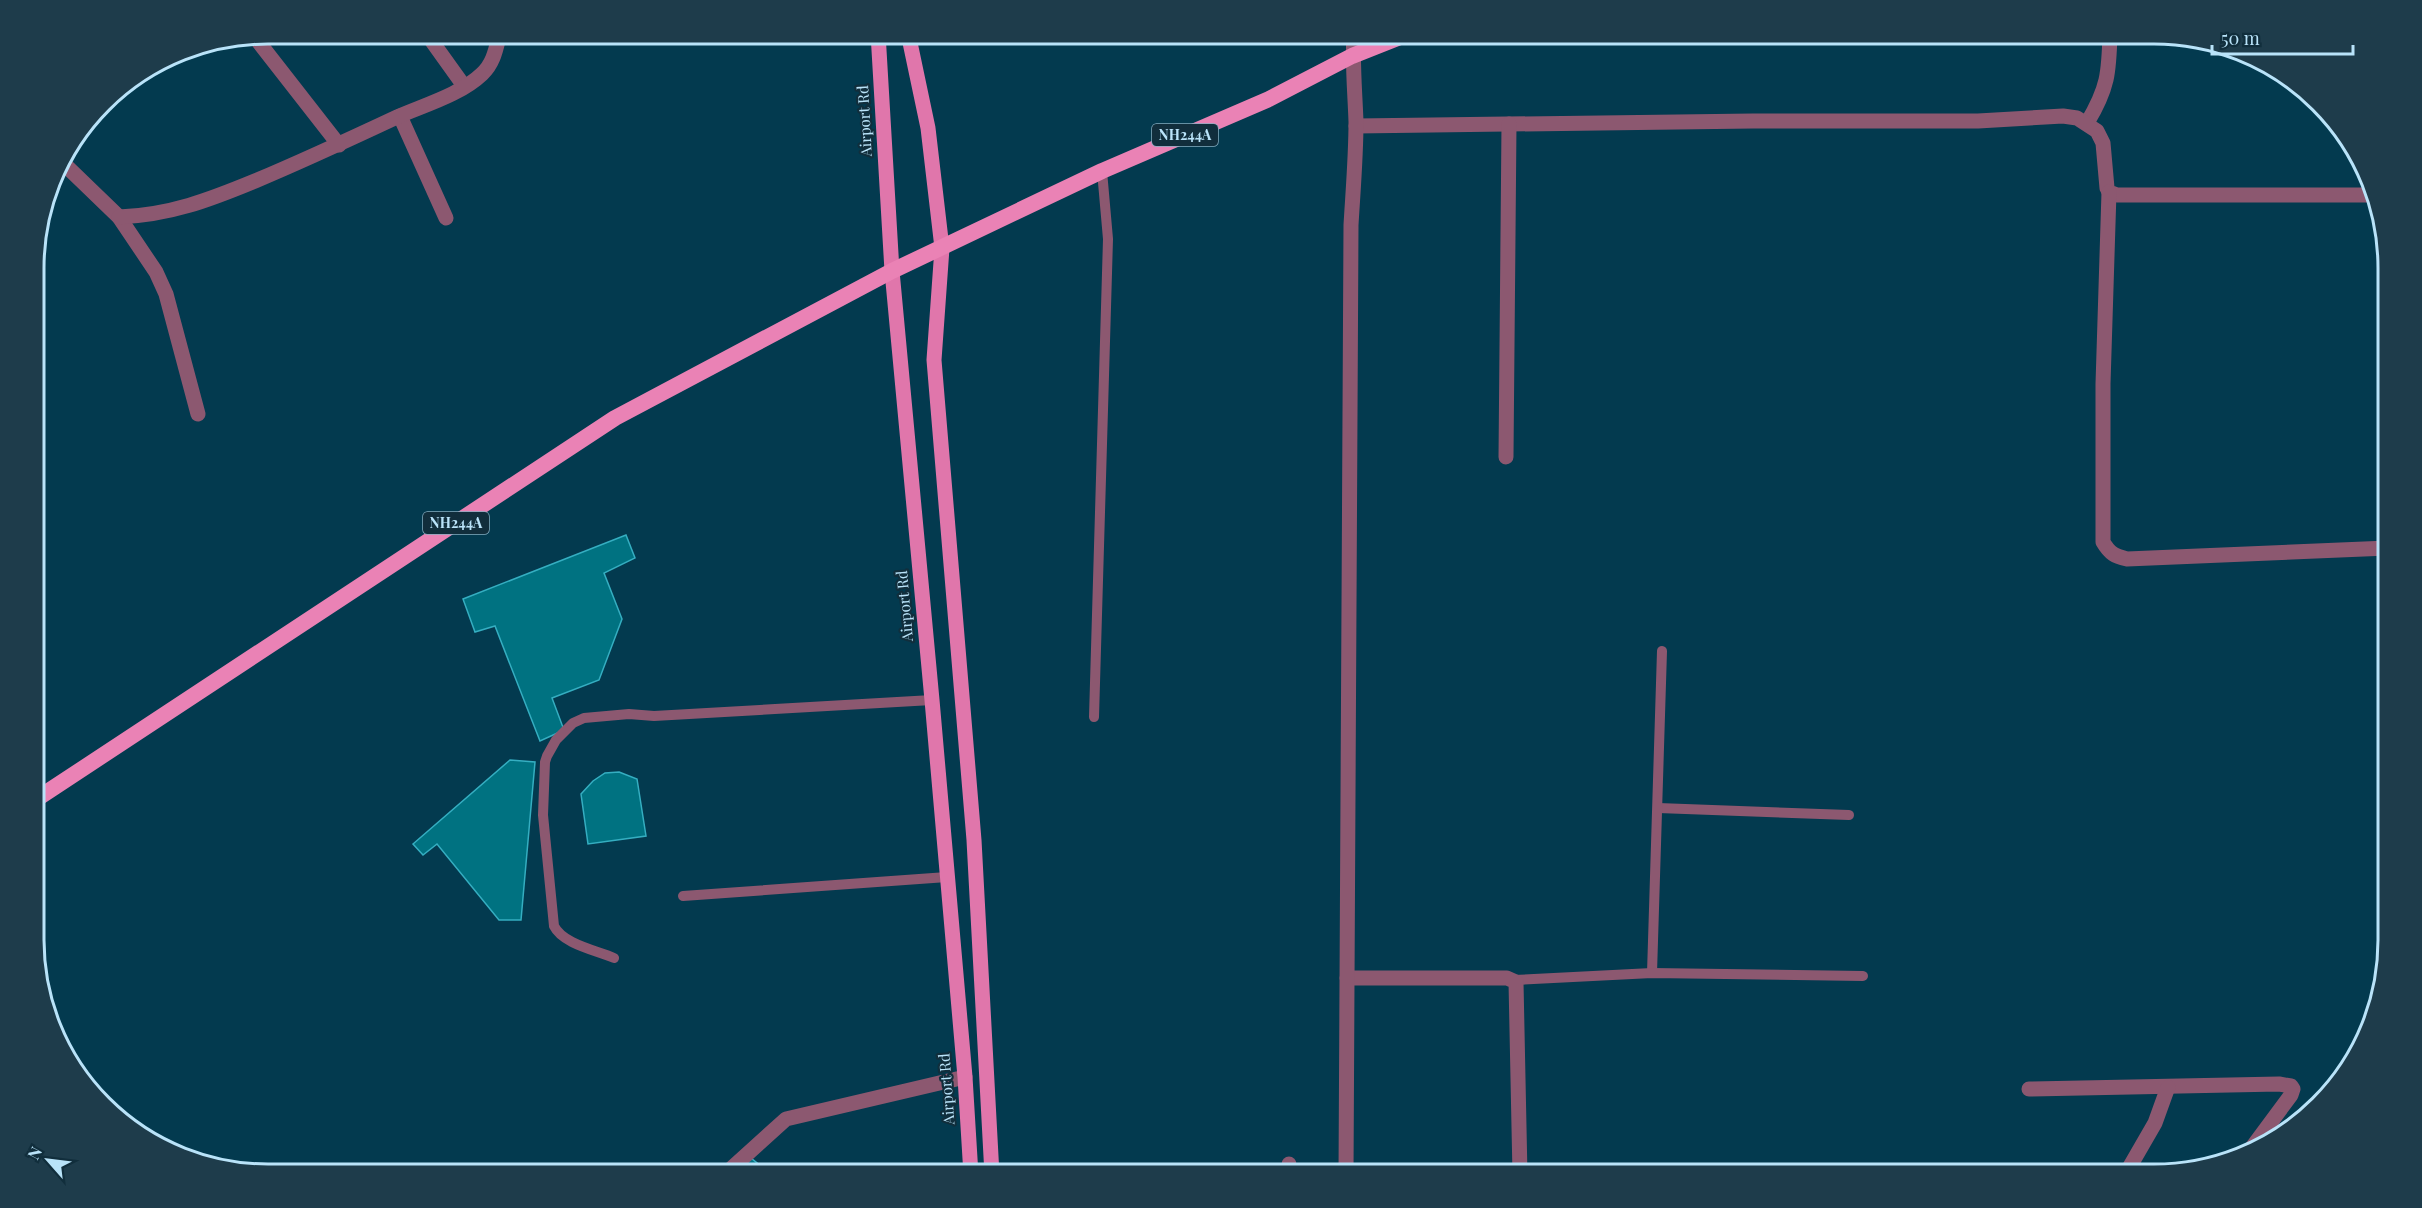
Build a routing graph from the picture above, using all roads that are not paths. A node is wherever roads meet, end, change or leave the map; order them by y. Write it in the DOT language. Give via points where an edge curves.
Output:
graph roads {
  1 [pos="260,44"];
  2 [pos="434,44"];
  3 [pos="497,44"];
  4 [pos="879,44"];
  5 [pos="910,44"];
  6 [pos="1353,44"];
  7 [pos="1382,44"];
  8 [pos="2109,44"];
  9 [pos="1352,56"];
  10 [pos="464,86"];
  11 [pos="400,116"];
  12 [pos="2087,123"];
  13 [pos="1509,124"];
  14 [pos="1356,126"];
  15 [pos="339,145"];
  16 [pos="68,168"];
  17 [pos="1102,171"];
  18 [pos="2364,190"];
  19 [pos="2109,192"];
  20 [pos="119,217"];
  21 [pos="446,218"];
  22 [pos="942,248"];
  23 [pos="892,271"];
  24 [pos="198,414"];
  25 [pos="1506,457"];
  26 [pos="2378,548"];
  27 [pos="1662,651"];
  28 [pos="932,700"];
  29 [pos="1094,717"];
  30 [pos="44,794"];
  31 [pos="1658,808"];
  32 [pos="1849,815"];
  33 [pos="947,877"];
  34 [pos="683,896"];
  35 [pos="614,958"];
  36 [pos="1652,973"];
  37 [pos="1863,976"];
  38 [pos="1347,978"];
  39 [pos="1514,980"];
  40 [pos="965,1077"];
  41 [pos="2168,1087"];
  42 [pos="2029,1089"];
  43 [pos="2260,1137"];
  44 [pos="736,1164"];
  45 [pos="970,1164"];
  46 [pos="991,1164"];
  47 [pos="1346,1164"];
  48 [pos="1520,1164"];
  49 [pos="2131,1164"];
  1 -- 15 [label="street"];
  2 -- 10 [label="street"];
  3 -- 10 [label="street" via="488,68"];
  4 -- 23 [label="main road, Airport Rd"];
  5 -- 22 [label="main road" via="928,128"];
  6 -- 9 [label="street"];
  7 -- 9 [label="highway, NH244A"];
  8 -- 12 [label="street" via="2107,82"];
  9 -- 14 [label="street"];
  9 -- 17 [label="highway, NH244A" via="1269,99"];
  10 -- 11 [label="street"];
  11 -- 15 [label="street"];
  11 -- 21 [label="street"];
  12 -- 13 [label="street" via="2062,116 1978,121"];
  12 -- 19 [label="street" via="2103,142"];
  13 -- 14 [label="street"];
  13 -- 25 [label="street"];
  14 -- 38 [label="street" via="1351,237"];
  15 -- 20 [label="street" via="200,204 145,216"];
  16 -- 20 [label="street"];
  17 -- 22 [label="highway, NH244A"];
  17 -- 29 [label="lane" via="1108,239"];
  18 -- 19 [label="street" via="2117,195"];
  19 -- 26 [label="street" via="2103,384 2103,542 2108,551 2136,559"];
  20 -- 24 [label="street" via="166,294"];
  22 -- 23 [label="highway, NH244A"];
  22 -- 46 [label="main road" via="934,360 974,840"];
  23 -- 28 [label="main road, Airport Rd"];
  23 -- 30 [label="highway, NH244A" via="615,418"];
  27 -- 31 [label="lane"];
  28 -- 33 [label="main road, Airport Rd"];
  28 -- 35 [label="lane" via="654,716 594,715 573,723 556,740 545,762 543,815 554,926 566,939"];
  31 -- 32 [label="lane"];
  31 -- 36 [label="lane"];
  33 -- 34 [label="lane"];
  33 -- 40 [label="main road, Airport Rd"];
  36 -- 37 [label="lane"];
  36 -- 39 [label="lane"];
  38 -- 39 [label="street"];
  38 -- 47 [label="street"];
  39 -- 48 [label="street"];
  40 -- 44 [label="street" via="786,1119"];
  40 -- 45 [label="main road, Airport Rd"];
  41 -- 42 [label="street"];
  41 -- 43 [label="street" via="2292,1087 2291,1095"];
  41 -- 49 [label="street"];
}
